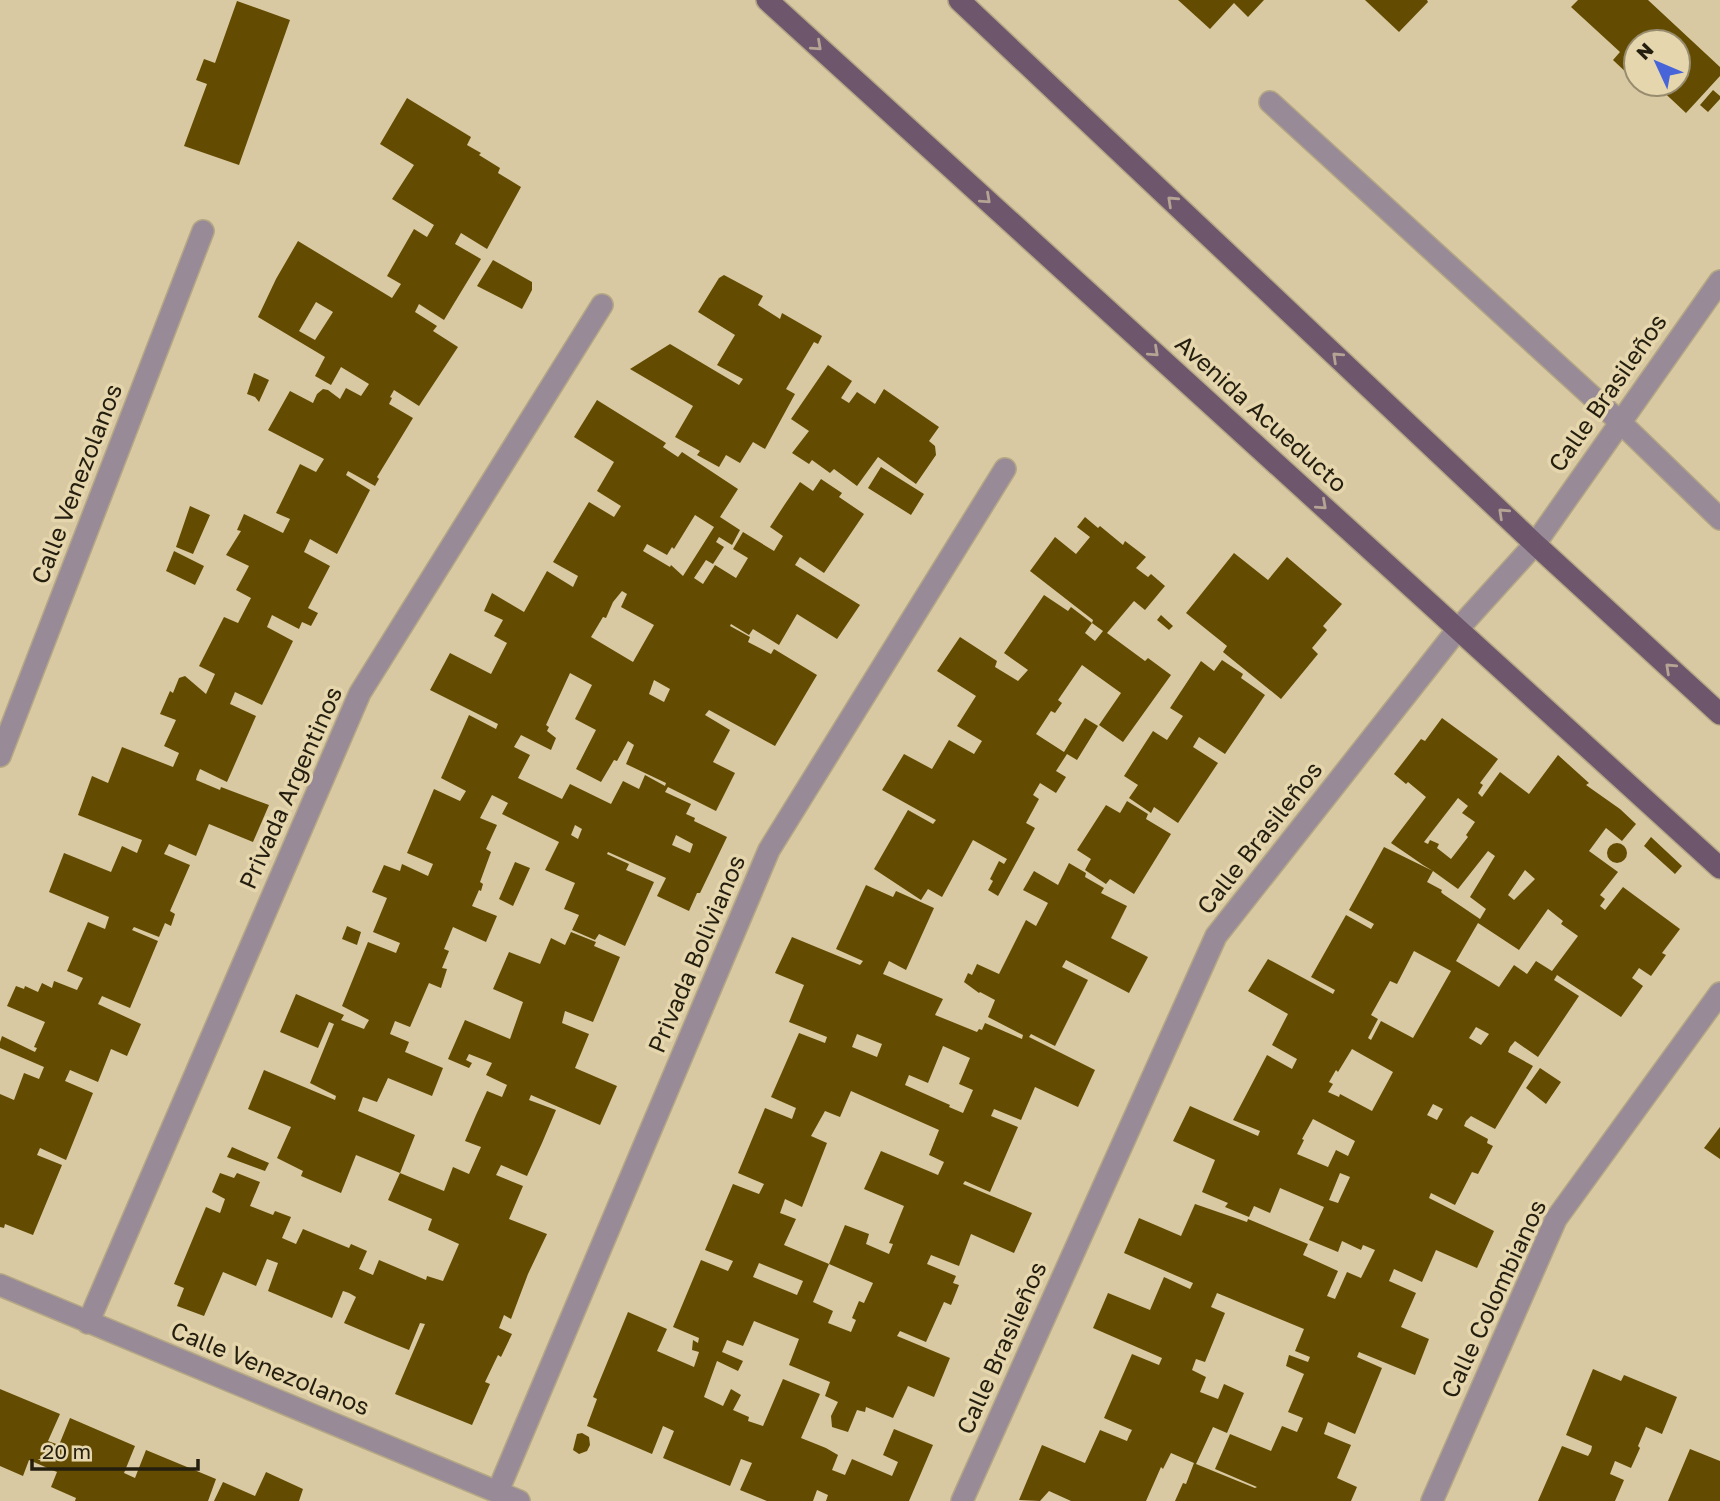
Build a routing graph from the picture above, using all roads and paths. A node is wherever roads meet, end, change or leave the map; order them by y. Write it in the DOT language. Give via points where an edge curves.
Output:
graph roads {
  1 [pos="767,0"];
  2 [pos="959,0"];
  3 [pos="1270,102"];
  4 [pos="203,231"];
  5 [pos="1720,281"];
  6 [pos="602,305"];
  7 [pos="1620,422"];
  8 [pos="1005,469"];
  9 [pos="1720,519"];
  10 [pos="1535,544"];
  11 [pos="1458,629"];
  12 [pos="1720,714"];
  13 [pos="0,756"];
  14 [pos="1720,868"];
  15 [pos="1720,993"];
  16 [pos="0,1285"];
  17 [pos="88,1323"];
  18 [pos="498,1491"];
  19 [pos="519,1501"];
  20 [pos="962,1501"];
  21 [pos="1432,1501"];
  1 -- 11 [label="main road, Avenida Acueducto, one-way"];
  10 -- 2 [label="main road, one-way"];
  3 -- 7 [label="street"];
  4 -- 13 [label="street, Calle Venezolanos"];
  5 -- 7 [label="street, Calle Brasileños"];
  6 -- 17 [label="street, Privada Argentinos" via="360,693"];
  7 -- 9 [label="street"];
  7 -- 10 [label="street, Calle Brasileños"];
  8 -- 18 [label="street, Privada Bolivianos" via="769,850"];
  10 -- 11 [label="street, Calle Brasileños"];
  12 -- 10 [label="main road, one-way"];
  11 -- 14 [label="main road, Avenida Acueducto"];
  11 -- 20 [label="street, Calle Brasileños" via="1216,936"];
  15 -- 21 [label="street, Calle Colombianos" via="1556,1219"];
  16 -- 17 [label="street, Calle Venezolanos"];
  17 -- 18 [label="street, Calle Venezolanos"];
  18 -- 19 [label="street, Calle Venezolanos"];
}
